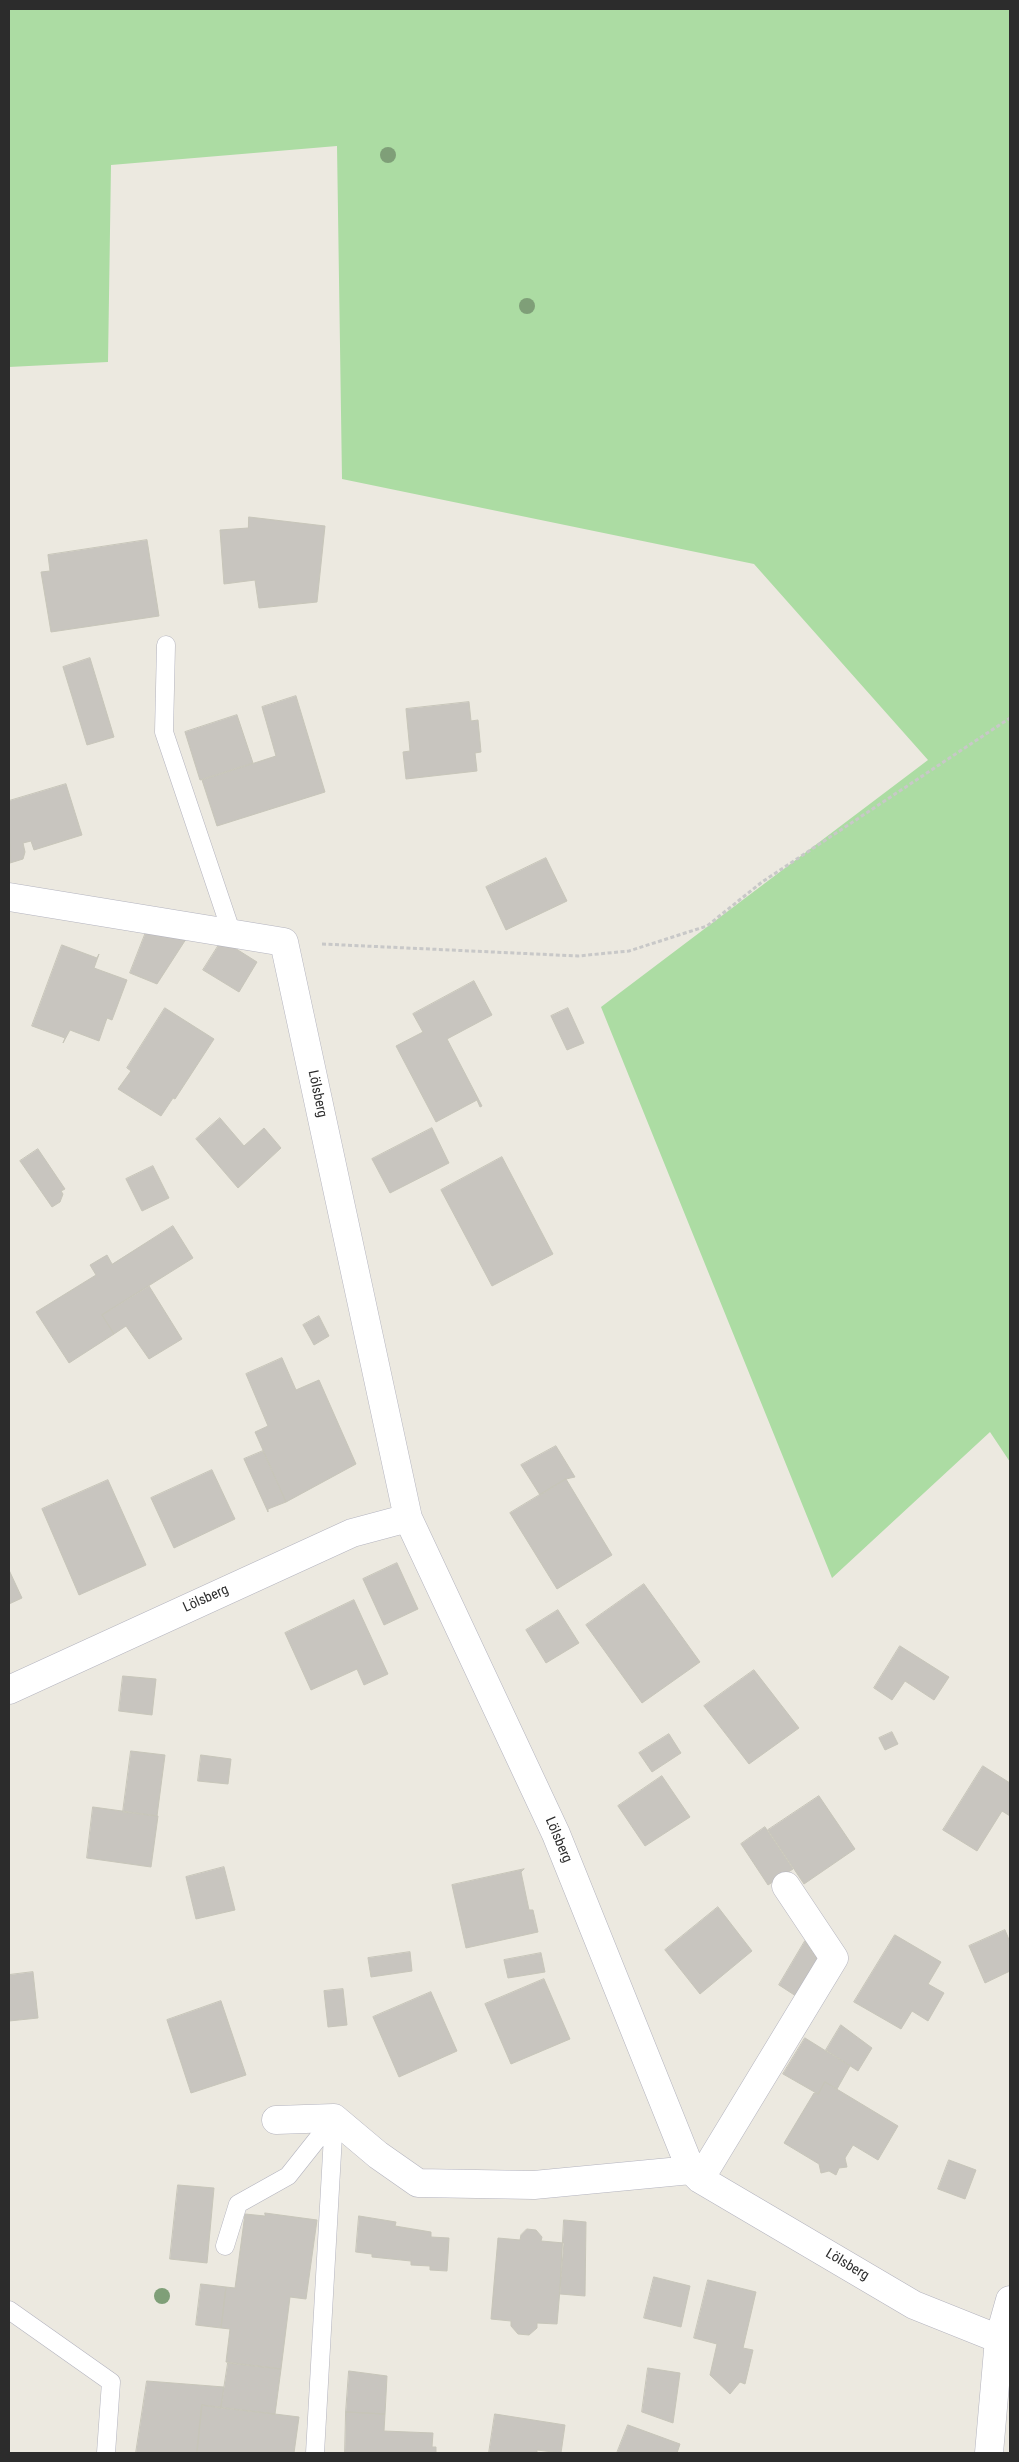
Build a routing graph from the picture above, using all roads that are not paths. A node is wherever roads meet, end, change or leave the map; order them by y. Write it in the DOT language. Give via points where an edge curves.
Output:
graph roads {
  1 [pos="166,645"];
  2 [pos="9,897"];
  3 [pos="232,934"];
  4 [pos="408,1518"];
  5 [pos="9,1690"];
  6 [pos="786,1886"];
  7 [pos="334,2118"];
  8 [pos="276,2120"];
  9 [pos="696,2174"];
  10 [pos="225,2246"];
  11 [pos="1010,2300"];
  12 [pos="9,2310"];
  13 [pos="999,2339"];
  14 [pos="106,2453"];
  15 [pos="315,2453"];
  16 [pos="989,2453"];
  1 -- 3 [label="lane" via="164,732"];
  2 -- 3 [label="street"];
  3 -- 4 [label="street, Lölsberg" via="284,942"];
  4 -- 5 [label="street, Lölsberg" via="352,1533"];
  4 -- 9 [label="street, Lölsberg" via="556,1834"];
  6 -- 9 [label="street" via="834,1958"];
  7 -- 8 [label="street"];
  7 -- 9 [label="street" via="418,2183 534,2185"];
  7 -- 10 [label="lane" via="288,2176 238,2204"];
  7 -- 15 [label="lane"];
  9 -- 13 [label="street, Lölsberg" via="914,2305"];
  11 -- 13 [label="street"];
  12 -- 14 [label="lane" via="111,2382"];
  13 -- 16 [label="street"];
}
